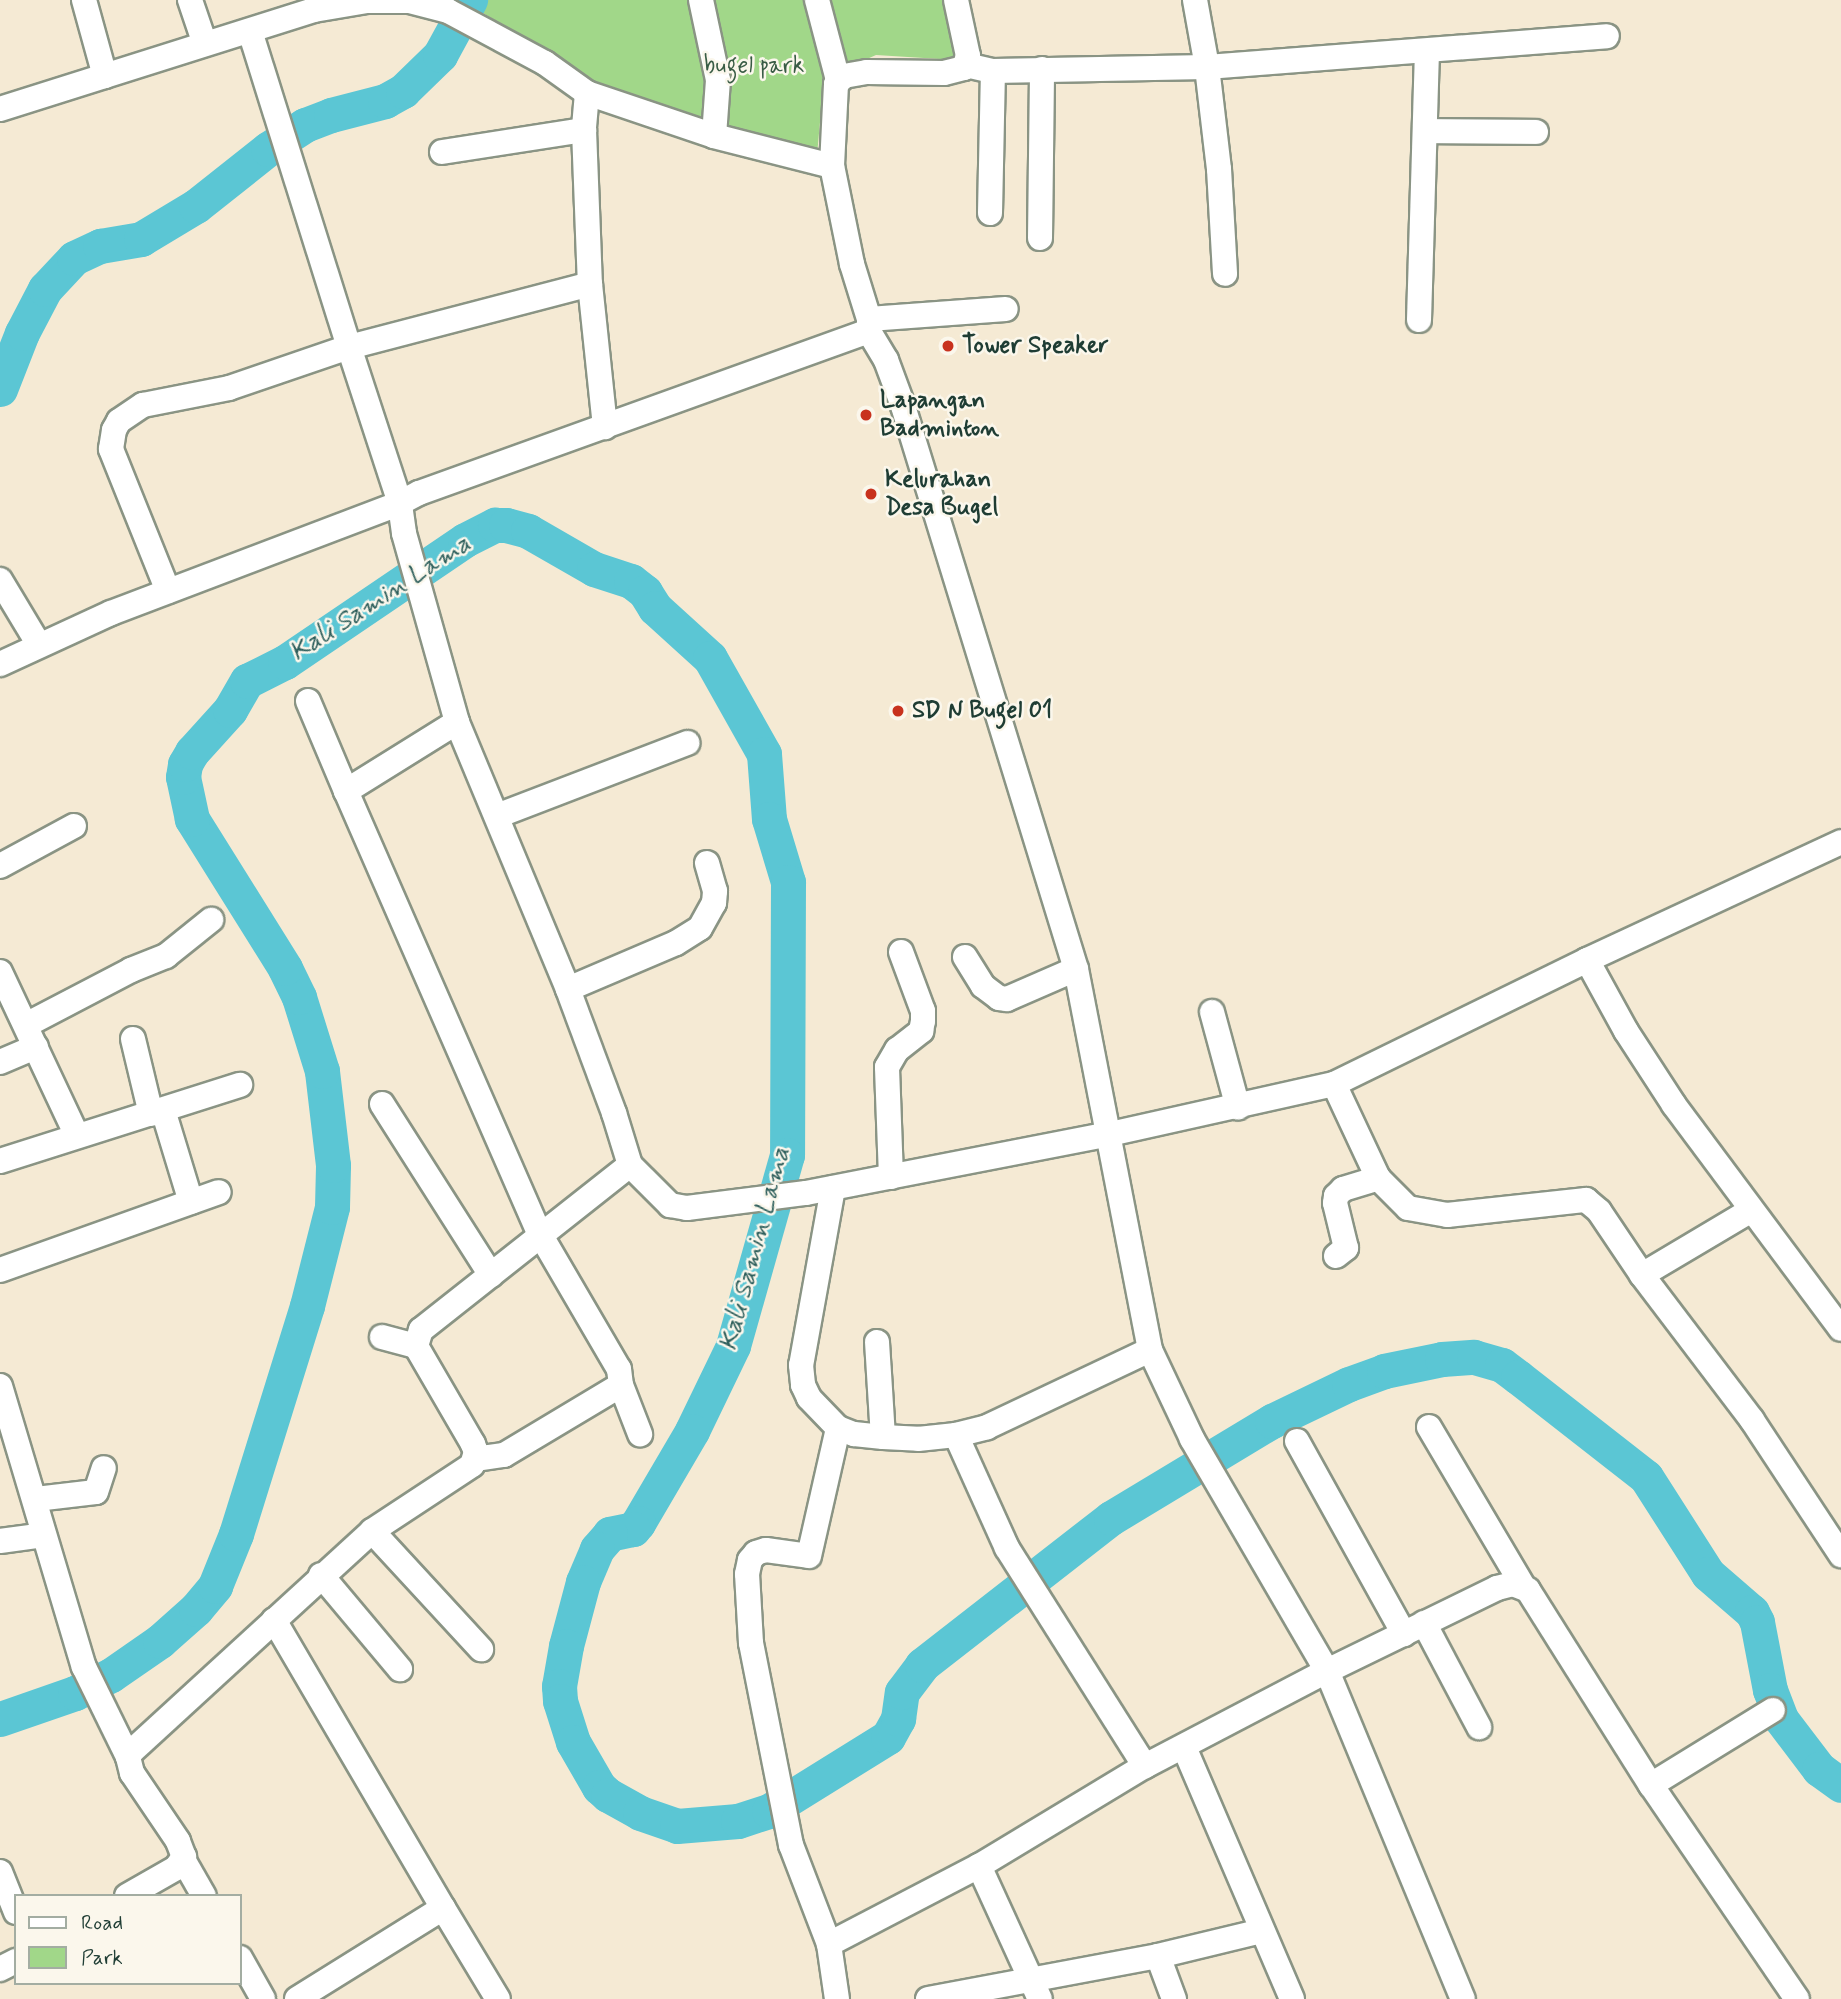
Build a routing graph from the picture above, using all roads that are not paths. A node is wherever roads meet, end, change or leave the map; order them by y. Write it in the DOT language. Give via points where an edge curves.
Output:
graph roads {
  1 [pos="84,0"];
  2 [pos="190,0"];
  3 [pos="701,0"];
  4 [pos="817,0"];
  5 [pos="956,0"];
  6 [pos="1195,0"];
  7 [pos="312,5"];
  8 [pos="250,32"];
  9 [pos="1606,36"];
  10 [pos="205,44"];
  11 [pos="1427,51"];
  12 [pos="966,65"];
  13 [pos="1207,67"];
  14 [pos="1042,69"];
  15 [pos="993,71"];
  16 [pos="106,75"];
  17 [pos="838,80"];
  18 [pos="587,93"];
  19 [pos="0,109"];
  20 [pos="584,130"];
  21 [pos="1426,131"];
  22 [pos="1536,132"];
  23 [pos="714,136"];
  24 [pos="442,152"];
  25 [pos="832,166"];
  26 [pos="990,213"];
  27 [pos="1041,238"];
  28 [pos="1225,274"];
  29 [pos="590,284"];
  30 [pos="1006,309"];
  31 [pos="1419,320"];
  32 [pos="868,324"];
  33 [pos="349,347"];
  34 [pos="605,427"];
  35 [pos="400,503"];
  36 [pos="0,580"];
  37 [pos="168,591"];
  38 [pos="40,645"];
  39 [pos="0,664"];
  40 [pos="307,701"];
  41 [pos="457,722"];
  42 [pos="687,743"];
  43 [pos="346,791"];
  44 [pos="498,816"];
  45 [pos="74,826"];
  46 [pos="1841,842"];
  47 [pos="707,863"];
  48 [pos="0,866"];
  49 [pos="211,920"];
  50 [pos="901,952"];
  51 [pos="965,957"];
  52 [pos="1587,960"];
  53 [pos="1076,969"];
  54 [pos="0,972"];
  55 [pos="568,989"];
  56 [pos="1212,1012"];
  57 [pos="26,1025"];
  58 [pos="133,1039"];
  59 [pos="36,1047"];
  60 [pos="0,1062"];
  61 [pos="1334,1084"];
  62 [pos="240,1085"];
  63 [pos="382,1104"];
  64 [pos="1238,1108"];
  65 [pos="157,1112"];
  66 [pos="1111,1134"];
  67 [pos="77,1136"];
  68 [pos="0,1161"];
  69 [pos="630,1165"];
  70 [pos="891,1177"];
  71 [pos="1378,1178"];
  72 [pos="834,1188"];
  73 [pos="219,1192"];
  74 [pos="191,1202"];
  75 [pos="1750,1211"];
  76 [pos="540,1234"];
  77 [pos="1336,1256"];
  78 [pos="0,1270"];
  79 [pos="491,1275"];
  80 [pos="1642,1275"];
  81 [pos="1841,1329"];
  82 [pos="382,1337"];
  83 [pos="877,1342"];
  84 [pos="416,1346"];
  85 [pos="1150,1350"];
  86 [pos="621,1385"];
  87 [pos="0,1386"];
  88 [pos="1429,1427"];
  89 [pos="838,1428"];
  90 [pos="640,1434"];
  91 [pos="956,1435"];
  92 [pos="883,1437"];
  93 [pos="1297,1441"];
  94 [pos="475,1459"];
  95 [pos="104,1468"];
  96 [pos="36,1499"];
  97 [pos="373,1531"];
  98 [pos="44,1535"];
  99 [pos="0,1541"];
  100 [pos="1841,1555"];
  101 [pos="321,1575"];
  102 [pos="1523,1586"];
  103 [pos="274,1620"];
  104 [pos="1414,1629"];
  105 [pos="481,1649"];
  106 [pos="400,1669"];
  107 [pos="1327,1671"];
  108 [pos="1773,1710"];
  109 [pos="1479,1727"];
  110 [pos="1184,1747"];
  111 [pos="128,1757"];
  112 [pos="1145,1766"];
  113 [pos="1651,1785"];
  114 [pos="184,1861"];
  115 [pos="979,1866"];
  116 [pos="0,1872"];
  117 [pos="130,1894"];
  118 [pos="203,1894"];
  119 [pos="14,1907"];
  120 [pos="443,1908"];
  121 [pos="1261,1931"];
  122 [pos="829,1944"];
  123 [pos="1158,1956"];
  124 [pos="242,1962"];
  125 [pos="1035,1988"];
  126 [pos="263,1999"];
  127 [pos="297,1999"];
  128 [pos="498,1999"];
  129 [pos="837,1999"];
  130 [pos="931,1999"];
  131 [pos="1174,1999"];
  132 [pos="1292,1999"];
  133 [pos="1463,1999"];
  134 [pos="1797,1999"];
  1 -- 16 [label="street"];
  2 -- 10 [label="street"];
  3 -- 23 [label="street" via="718,80"];
  4 -- 17 [label="street"];
  5 -- 12 [label="street" via="966,41"];
  6 -- 13 [label="street"];
  7 -- 8 [label="street"];
  7 -- 18 [label="street" via="409,1 448,11 545,63"];
  8 -- 10 [label="street"];
  8 -- 33 [label="street"];
  9 -- 11 [label="street"];
  10 -- 16 [label="street"];
  11 -- 13 [label="street"];
  11 -- 21 [label="street"];
  12 -- 15 [label="street"];
  12 -- 17 [label="street" via="944,73 867,72"];
  13 -- 14 [label="street"];
  13 -- 28 [label="street"];
  14 -- 15 [label="street"];
  14 -- 27 [label="street"];
  15 -- 26 [label="street"];
  16 -- 19 [label="street"];
  17 -- 25 [label="street"];
  18 -- 20 [label="street"];
  18 -- 23 [label="street"];
  20 -- 24 [label="street"];
  20 -- 29 [label="street"];
  21 -- 22 [label="street"];
  21 -- 31 [label="street"];
  23 -- 25 [label="street"];
  25 -- 32 [label="street"];
  29 -- 33 [label="street"];
  29 -- 34 [label="street"];
  30 -- 32 [label="street"];
  32 -- 34 [label="street" via="859,337"];
  32 -- 53 [label="street" via="903,406"];
  33 -- 35 [label="street"];
  33 -- 37 [label="street" via="229,387 144,405 119,421 111,449"];
  34 -- 35 [label="street"];
  35 -- 37 [label="street"];
  35 -- 41 [label="street" via="404,533"];
  36 -- 38 [label="street"];
  37 -- 38 [label="street"];
  38 -- 39 [label="street"];
  40 -- 43 [label="street"];
  41 -- 43 [label="street"];
  41 -- 44 [label="street"];
  42 -- 44 [label="street"];
  43 -- 76 [label="street"];
  44 -- 55 [label="street"];
  45 -- 48 [label="street"];
  46 -- 52 [label="street"];
  47 -- 55 [label="street" via="715,903 700,928 676,943"];
  49 -- 57 [label="street" via="166,956"];
  50 -- 70 [label="street" via="923,1021 921,1031 897,1050 887,1067"];
  51 -- 53 [label="street" via="983,986 1007,999"];
  52 -- 61 [label="street"];
  52 -- 75 [label="street" via="1650,1071"];
  53 -- 66 [label="street"];
  54 -- 57 [label="street"];
  55 -- 69 [label="street"];
  56 -- 64 [label="street"];
  57 -- 59 [label="street"];
  58 -- 65 [label="street"];
  59 -- 60 [label="street"];
  59 -- 67 [label="street"];
  61 -- 64 [label="street"];
  61 -- 71 [label="street"];
  62 -- 65 [label="street"];
  63 -- 79 [label="street"];
  64 -- 66 [label="street"];
  65 -- 67 [label="street"];
  65 -- 74 [label="street"];
  66 -- 70 [label="street"];
  66 -- 85 [label="street"];
  67 -- 68 [label="street"];
  69 -- 72 [label="street" via="660,1198 678,1208"];
  69 -- 76 [label="street"];
  70 -- 72 [label="street"];
  71 -- 77 [label="street" via="1343,1189 1336,1196 1346,1248"];
  71 -- 80 [label="street" via="1398,1202 1426,1213 1447,1215 1586,1200 1599,1211"];
  72 -- 89 [label="street" via="801,1365 809,1398"];
  73 -- 74 [label="street"];
  74 -- 78 [label="street"];
  75 -- 80 [label="street"];
  75 -- 81 [label="street"];
  76 -- 79 [label="street"];
  76 -- 86 [label="street" via="620,1369"];
  79 -- 84 [label="street" via="421,1330"];
  80 -- 100 [label="street" via="1752,1420"];
  82 -- 84 [label="street"];
  83 -- 92 [label="street"];
  84 -- 94 [label="street" via="474,1444"];
  85 -- 91 [label="street" via="987,1427"];
  85 -- 107 [label="street" via="1211,1473"];
  86 -- 90 [label="street"];
  86 -- 94 [label="street" via="504,1455"];
  87 -- 96 [label="street"];
  88 -- 102 [label="street"];
  89 -- 92 [label="street"];
  89 -- 122 [label="street" via="809,1556 766,1550 750,1560 747,1574 751,1643 792,1844"];
  91 -- 92 [label="street"];
  91 -- 112 [label="street" via="1007,1548"];
  93 -- 104 [label="street"];
  94 -- 97 [label="street" via="467,1471"];
  95 -- 96 [label="street" via="96,1492"];
  96 -- 98 [label="street"];
  97 -- 101 [label="street"];
  97 -- 105 [label="street"];
  98 -- 99 [label="street"];
  98 -- 111 [label="street" via="84,1667"];
  101 -- 103 [label="street"];
  101 -- 106 [label="street"];
  102 -- 104 [label="street" via="1497,1588"];
  102 -- 113 [label="street"];
  103 -- 111 [label="street"];
  103 -- 120 [label="street"];
  104 -- 107 [label="street"];
  104 -- 109 [label="street"];
  107 -- 110 [label="street"];
  107 -- 133 [label="street"];
  108 -- 113 [label="street"];
  110 -- 112 [label="street"];
  110 -- 121 [label="street"];
  111 -- 114 [label="street" via="132,1773 178,1841"];
  112 -- 115 [label="street"];
  113 -- 134 [label="street"];
  114 -- 117 [label="street"];
  114 -- 118 [label="street"];
  115 -- 122 [label="street"];
  115 -- 125 [label="street"];
  116 -- 119 [label="street"];
  120 -- 127 [label="street"];
  120 -- 128 [label="street"];
  121 -- 123 [label="street"];
  121 -- 132 [label="street"];
  122 -- 129 [label="street"];
  123 -- 125 [label="street"];
  123 -- 131 [label="street"];
  124 -- 126 [label="street"];
  125 -- 130 [label="street"];
}
